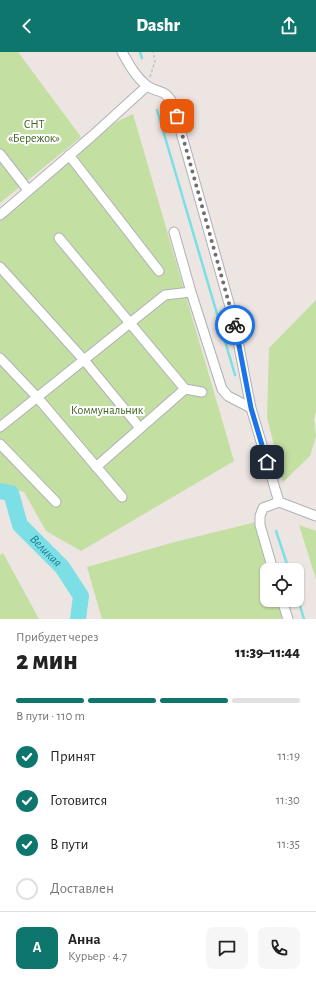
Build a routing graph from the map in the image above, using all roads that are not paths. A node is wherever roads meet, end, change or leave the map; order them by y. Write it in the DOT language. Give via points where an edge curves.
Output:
graph roads {
  1 [pos="122,52"];
  2 [pos="147,86"];
  3 [pos="0,154"];
  4 [pos="69,156"];
  5 [pos="28,190"];
  6 [pos="0,214"];
  7 [pos="174,232"];
  8 [pos="59,238"];
  9 [pos="0,267"];
  10 [pos="159,271"];
  11 [pos="191,292"];
  12 [pos="130,323"];
  13 [pos="0,358"];
  14 [pos="84,360"];
  15 [pos="185,389"];
  16 [pos="202,392"];
  17 [pos="37,397"];
  18 [pos="251,408"];
  19 [pos="0,427"];
  20 [pos="140,428"];
  21 [pos="0,444"];
  22 [pos="96,467"];
  23 [pos="122,497"];
  24 [pos="56,502"];
  25 [pos="279,502"];
  26 [pos="316,516"];
  27 [pos="272,563"];
  28 [pos="284,607"];
  29 [pos="288,619"];
  1 -- 2 [label="street" via="133,72"];
  2 -- 4 [label="street"];
  2 -- 18 [label="street" via="163,92 173,104 234,321"];
  3 -- 5 [label="street"];
  4 -- 5 [label="street"];
  4 -- 10 [label="street"];
  5 -- 6 [label="street"];
  7 -- 11 [label="street"];
  8 -- 12 [label="street"];
  9 -- 14 [label="street"];
  11 -- 12 [label="street" via="165,295"];
  11 -- 18 [label="street" via="222,389 228,396"];
  12 -- 14 [label="street"];
  12 -- 15 [label="street"];
  13 -- 17 [label="street"];
  14 -- 17 [label="street"];
  14 -- 20 [label="street"];
  15 -- 16 [label="street"];
  15 -- 20 [label="street"];
  17 -- 19 [label="street"];
  17 -- 22 [label="street"];
  18 -- 25 [label="street"];
  20 -- 22 [label="street"];
  21 -- 24 [label="street"];
  22 -- 23 [label="street"];
  25 -- 26 [label="street"];
  25 -- 27 [label="street" via="263,508 260,516 260,525"];
  28 -- 29 [label="street"];
}
